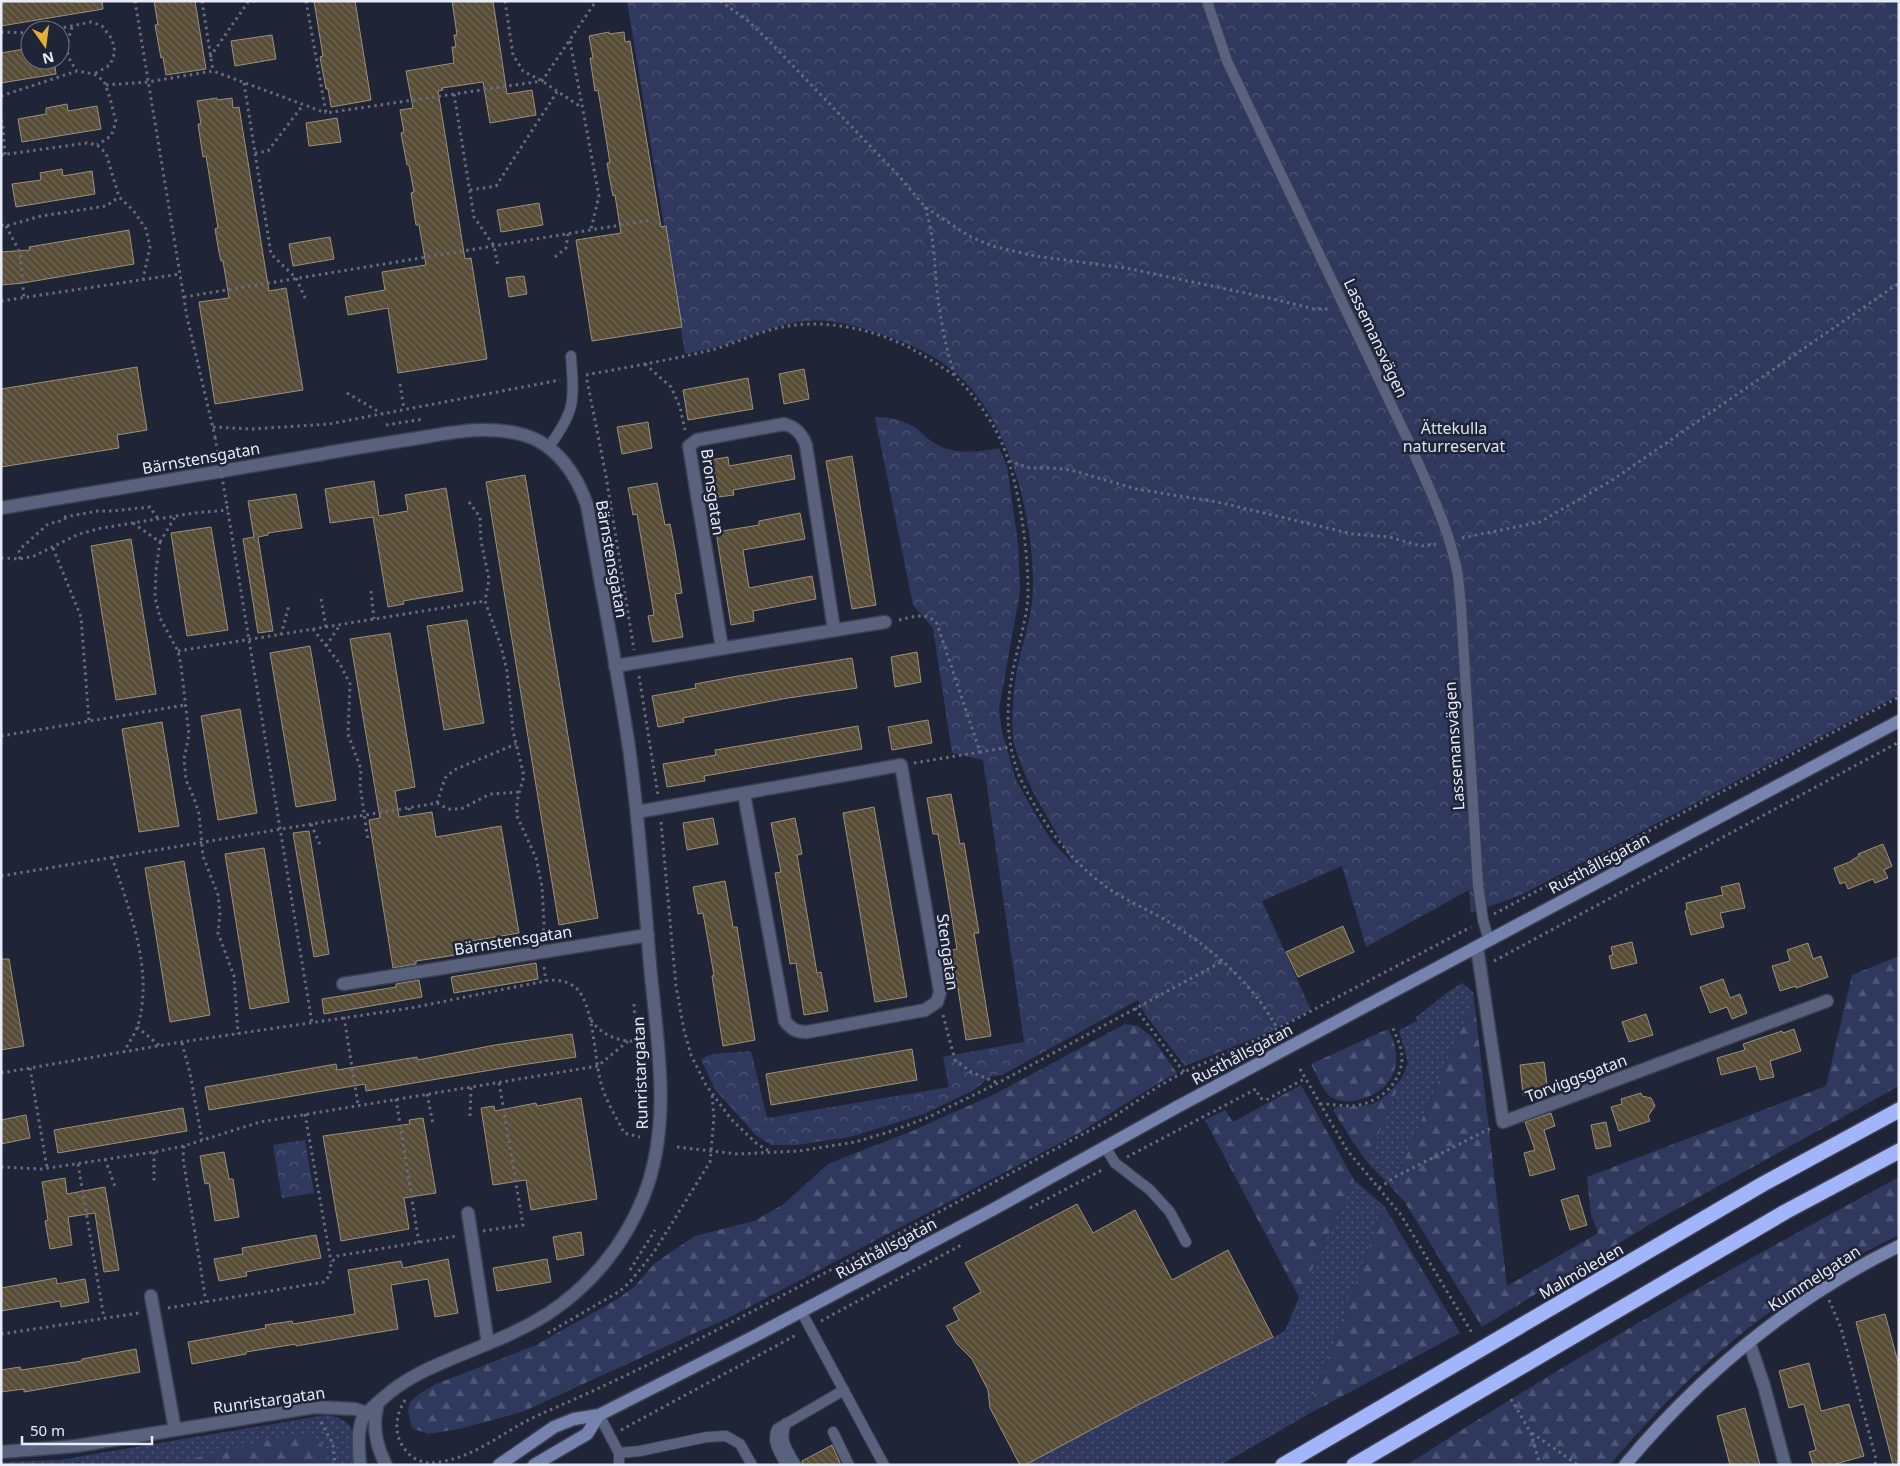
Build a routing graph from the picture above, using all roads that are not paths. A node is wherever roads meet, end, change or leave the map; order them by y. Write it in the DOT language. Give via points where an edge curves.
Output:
graph roads {
  1 [pos="1207,1"];
  2 [pos="571,356"];
  3 [pos="548,448"];
  4 [pos="1,508"];
  5 [pos="885,622"];
  6 [pos="834,630"];
  7 [pos="722,648"];
  8 [pos="615,666"];
  9 [pos="1899,721"];
  10 [pos="744,794"];
  11 [pos="637,812"];
  12 [pos="648,935"];
  13 [pos="1489,941"];
  14 [pos="1477,947"];
  15 [pos="343,984"];
  16 [pos="1826,1001"];
  17 [pos="1899,1110"];
  18 [pos="1105,1147"];
  19 [pos="1899,1151"];
  20 [pos="468,1213"];
  21 [pos="1186,1242"];
  22 [pos="1899,1246"];
  23 [pos="151,1296"];
  24 [pos="801,1311"];
  25 [pos="1749,1342"];
  26 [pos="488,1344"];
  27 [pos="844,1390"];
  28 [pos="371,1414"];
  29 [pos="600,1415"];
  30 [pos="786,1423"];
  31 [pos="175,1430"];
  32 [pos="832,1432"];
  33 [pos="1,1452"];
  34 [pos="619,1453"];
  35 [pos="360,1465"];
  36 [pos="386,1465"];
  37 [pos="499,1465"];
  38 [pos="534,1465"];
  39 [pos="619,1465"];
  40 [pos="752,1465"];
  41 [pos="786,1465"];
  42 [pos="796,1465"];
  43 [pos="849,1465"];
  44 [pos="884,1465"];
  45 [pos="1283,1465"];
  46 [pos="1354,1465"];
  47 [pos="1625,1465"];
  48 [pos="1785,1465"];
  1 -- 13 [label="lane, Lassemansvägen" via="1227,61 1419,464 1448,541 1458,576 1478,885"];
  2 -- 3 [label="lane" via="573,397 570,414"];
  3 -- 4 [label="street, Bärnstensgatan" via="511,432 468,430"];
  3 -- 8 [label="street, Bärnstensgatan" via="570,470 587,505"];
  5 -- 6 [label="street"];
  6 -- 7 [label="street"];
  6 -- 7 [label="street, Bronsgatan" via="806,445 798,431 784,424 697,440 689,446"];
  7 -- 8 [label="street"];
  8 -- 11 [label="street, Bärnstensgatan"];
  9 -- 13 [label="main road, Rusthållsgatan"];
  10 -- 10 [label="street, Stengatan" via="901,765 940,992 937,1002 925,1010 807,1032 790,1027 785,1021"];
  10 -- 11 [label="street"];
  11 -- 12 [label="street, Bärnstensgatan"];
  12 -- 15 [label="street, Bärnstensgatan"];
  12 -- 26 [label="street, Runristargatan" via="661,1117 659,1146 643,1199 619,1243 584,1285 535,1321"];
  13 -- 14 [label="main road, Rusthållsgatan"];
  14 -- 16 [label="street, Torviggsgatan" via="1502,1122"];
  14 -- 18 [label="main road, Rusthållsgatan"];
  17 -- 45 [label="highway, Malmöleden" via="1763,1184"];
  18 -- 21 [label="lane" via="1117,1166 1150,1190 1170,1212"];
  18 -- 24 [label="main road, Rusthållsgatan"];
  19 -- 46 [label="highway" via="1785,1212"];
  20 -- 26 [label="street"];
  22 -- 25 [label="main road, Kummelgatan" via="1824,1289"];
  23 -- 31 [label="street"];
  24 -- 27 [label="lane"];
  24 -- 29 [label="main road, Rusthållsgatan"];
  25 -- 47 [label="main road, Kummelgatan" via="1698,1386"];
  25 -- 48 [label="street"];
  26 -- 28 [label="street, Runristargatan" via="409,1378 380,1400"];
  27 -- 30 [label="lane"];
  27 -- 44 [label="lane"];
  28 -- 31 [label="street, Runristargatan" via="355,1409 311,1408"];
  28 -- 35 [label="street, Runristargatan" via="363,1418 359,1434"];
  28 -- 36 [label="street"];
  29 -- 34 [label="lane"];
  29 -- 37 [label="main road, Rusthållsgatan" via="574,1419 554,1427"];
  29 -- 38 [label="main road, Rusthållsgatan" via="587,1434"];
  30 -- 41 [label="lane" via="774,1435"];
  30 -- 42 [label="lane" via="782,1432 783,1442"];
  31 -- 33 [label="street, Runristargatan" via="76,1446"];
  32 -- 43 [label="lane"];
  34 -- 39 [label="lane"];
  34 -- 40 [label="lane" via="726,1436 740,1444"];
}
